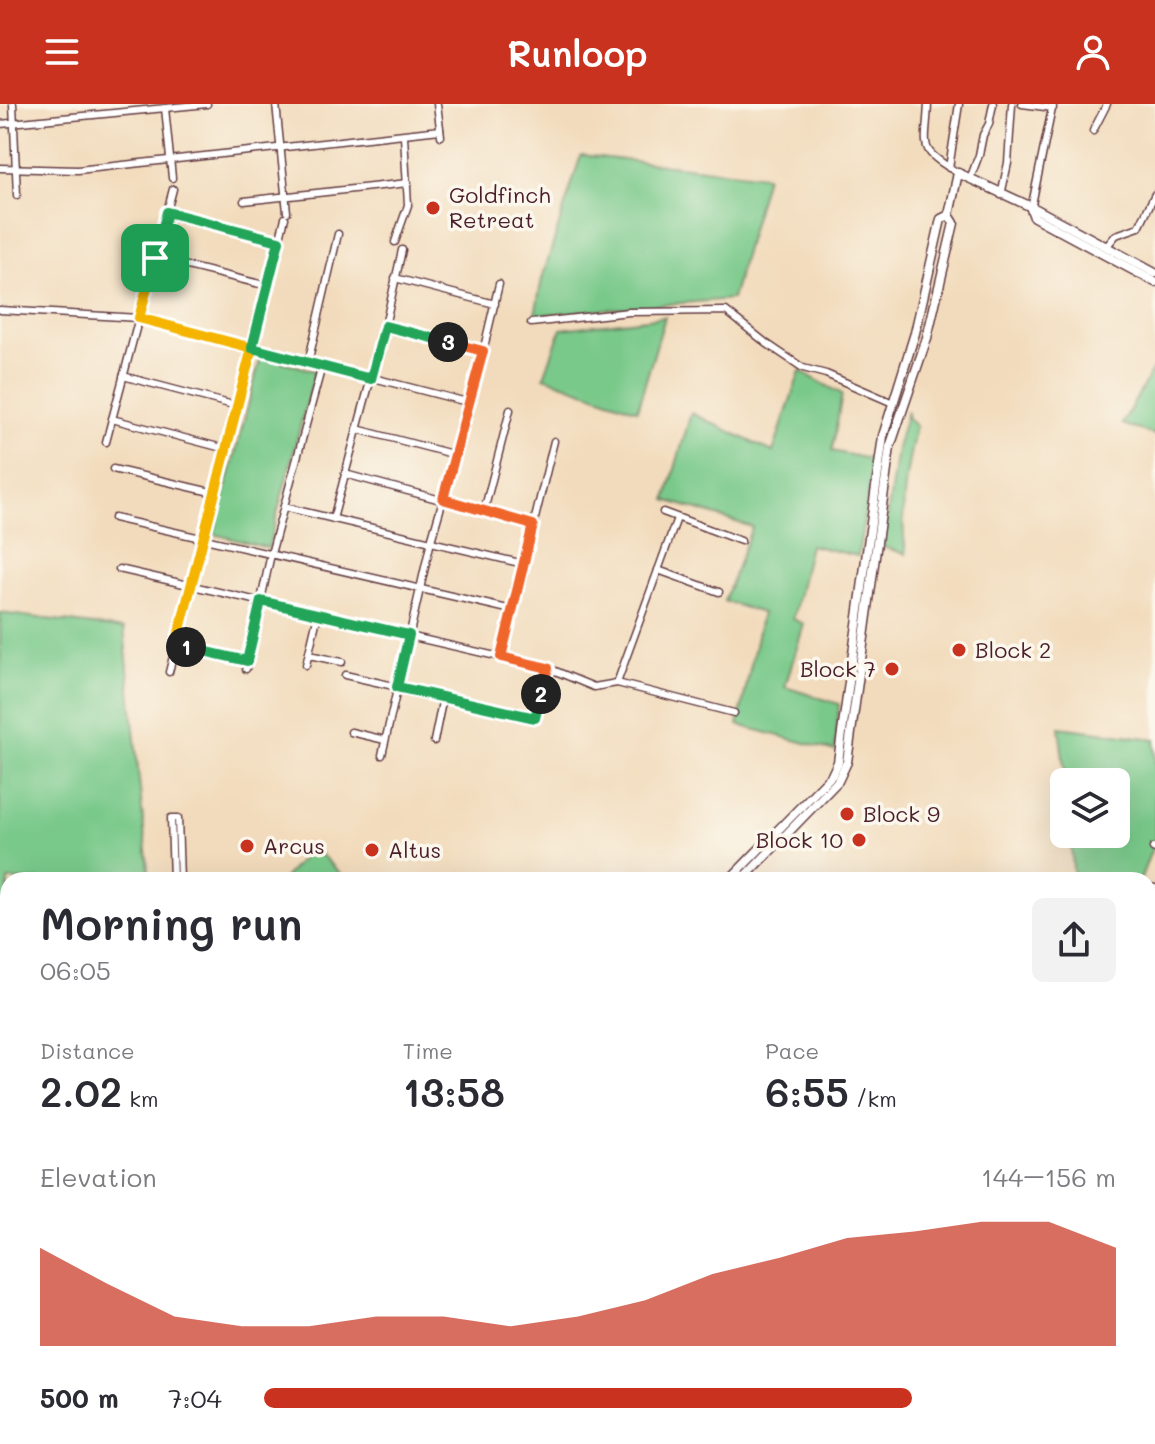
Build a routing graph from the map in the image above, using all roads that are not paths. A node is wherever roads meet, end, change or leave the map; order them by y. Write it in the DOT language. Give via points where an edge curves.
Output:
graph roads {
  1 [pos="13,104"];
  2 [pos="207,104"];
  3 [pos="276,104"];
  4 [pos="437,104"];
  5 [pos="928,104"];
  6 [pos="959,104"];
  7 [pos="993,104"];
  8 [pos="1012,104"];
  9 [pos="1022,104"];
  10 [pos="1107,104"];
  11 [pos="164,106"];
  12 [pos="1053,106"];
  13 [pos="13,123"];
  14 [pos="0,124"];
  15 [pos="1093,131"];
  16 [pos="404,136"];
  17 [pos="280,149"];
  18 [pos="170,160"];
  19 [pos="0,168"];
  20 [pos="15,168"];
  21 [pos="949,168"];
  22 [pos="958,173"];
  23 [pos="172,178"];
  24 [pos="970,179"];
  25 [pos="408,183"];
  26 [pos="173,189"];
  27 [pos="1155,194"];
  28 [pos="17,195"];
  29 [pos="1001,195"];
  30 [pos="285,196"];
  31 [pos="244,201"];
  32 [pos="1031,209"];
  33 [pos="167,212"];
  34 [pos="949,215"];
  35 [pos="338,234"];
  36 [pos="279,241"];
  37 [pos="395,242"];
  38 [pos="1106,247"];
  39 [pos="402,250"];
  40 [pos="155,258"];
  41 [pos="1155,273"];
  42 [pos="395,278"];
  43 [pos="1155,282"];
  44 [pos="499,284"];
  45 [pos="268,286"];
  46 [pos="495,304"];
  47 [pos="0,310"];
  48 [pos="139,318"];
  49 [pos="531,323"];
  50 [pos="385,326"];
  51 [pos="915,333"];
  52 [pos="927,338"];
  53 [pos="252,348"];
  54 [pos="483,351"];
  55 [pos="308,363"];
  56 [pos="322,366"];
  57 [pos="123,376"];
  58 [pos="371,379"];
  59 [pos="471,403"];
  60 [pos="893,403"];
  61 [pos="237,406"];
  62 [pos="510,410"];
  63 [pos="112,419"];
  64 [pos="357,429"];
  65 [pos="554,441"];
  66 [pos="106,442"];
  67 [pos="226,449"];
  68 [pos="456,455"];
  69 [pos="113,469"];
  70 [pos="345,474"];
  71 [pos="215,493"];
  72 [pos="443,499"];
  73 [pos="284,507"];
  74 [pos="484,511"];
  75 [pos="663,512"];
  76 [pos="114,518"];
  77 [pos="677,518"];
  78 [pos="333,519"];
  79 [pos="533,525"];
  80 [pos="203,539"];
  81 [pos="431,541"];
  82 [pos="741,541"];
  83 [pos="271,554"];
  84 [pos="524,564"];
  85 [pos="119,569"];
  86 [pos="658,570"];
  87 [pos="191,584"];
  88 [pos="420,588"];
  89 [pos="719,592"];
  90 [pos="261,601"];
  91 [pos="512,610"];
  92 [pos="318,614"];
  93 [pos="409,635"];
  94 [pos="176,645"];
  95 [pos="309,655"];
  96 [pos="501,657"];
  97 [pos="342,662"];
  98 [pos="306,665"];
  99 [pos="548,668"];
  100 [pos="169,672"];
  101 [pos="345,675"];
  102 [pos="617,683"];
  103 [pos="397,687"];
  104 [pos="443,697"];
  105 [pos="734,713"];
  106 [pos="351,732"];
  107 [pos="385,740"];
  108 [pos="434,741"];
  109 [pos="382,755"];
  110 [pos="173,872"];
  111 [pos="179,872"];
  112 [pos="737,872"];
  113 [pos="750,872"];
  1 -- 13 [label="street"];
  2 -- 11 [label="street"];
  3 -- 17 [label="street"];
  4 -- 16 [label="street" via="441,133"];
  5 -- 21 [label="street" via="928,152"];
  6 -- 21 [label="street"];
  7 -- 24 [label="street"];
  8 -- 29 [label="street"];
  9 -- 12 [label="street"];
  10 -- 15 [label="street"];
  11 -- 13 [label="street"];
  11 -- 18 [label="street"];
  12 -- 32 [label="street"];
  13 -- 14 [label="street"];
  13 -- 20 [label="street"];
  16 -- 17 [label="street"];
  16 -- 25 [label="street"];
  17 -- 18 [label="street"];
  17 -- 30 [label="street"];
  18 -- 20 [label="street" via="78,170"];
  18 -- 23 [label="street"];
  19 -- 20 [label="street"];
  20 -- 28 [label="street"];
  21 -- 22 [label="street"];
  22 -- 24 [label="street"];
  22 -- 34 [label="street"];
  24 -- 29 [label="street"];
  25 -- 30 [label="street"];
  25 -- 37 [label="street" via="408,205"];
  26 -- 33 [label="street"];
  27 -- 38 [label="street" via="1139,227 1115,236"];
  29 -- 32 [label="street"];
  30 -- 31 [label="street"];
  30 -- 36 [label="street"];
  32 -- 38 [label="street"];
  32 -- 43 [label="street" via="1034,217"];
  33 -- 36 [label="street"];
  33 -- 40 [label="street"];
  34 -- 51 [label="street" via="941,219"];
  34 -- 52 [label="street" via="954,223"];
  35 -- 55 [label="street"];
  36 -- 45 [label="street"];
  38 -- 41 [label="street"];
  39 -- 42 [label="street"];
  40 -- 45 [label="street"];
  40 -- 48 [label="street"];
  42 -- 46 [label="street"];
  42 -- 50 [label="street"];
  44 -- 46 [label="street"];
  45 -- 53 [label="street"];
  46 -- 54 [label="street"];
  47 -- 48 [label="street"];
  48 -- 53 [label="street"];
  48 -- 57 [label="street"];
  49 -- 60 [label="street" via="629,312 726,311 803,368"];
  50 -- 54 [label="street"];
  50 -- 58 [label="street"];
  51 -- 52 [label="street"];
  51 -- 60 [label="street"];
  52 -- 113 [label="street" via="890,447 844,771"];
  53 -- 55 [label="street"];
  53 -- 61 [label="street"];
  54 -- 59 [label="street"];
  55 -- 56 [label="street"];
  56 -- 58 [label="street"];
  56 -- 73 [label="street"];
  57 -- 61 [label="street"];
  57 -- 63 [label="street"];
  58 -- 59 [label="street"];
  58 -- 64 [label="street"];
  59 -- 68 [label="street"];
  60 -- 112 [label="street" via="881,450 838,762 832,775"];
  61 -- 67 [label="street"];
  62 -- 74 [label="street"];
  63 -- 66 [label="street"];
  63 -- 67 [label="street"];
  64 -- 68 [label="street"];
  64 -- 70 [label="street"];
  65 -- 79 [label="street"];
  67 -- 71 [label="street"];
  68 -- 72 [label="street"];
  69 -- 71 [label="street"];
  70 -- 72 [label="street"];
  70 -- 78 [label="street"];
  71 -- 80 [label="street"];
  72 -- 74 [label="street"];
  72 -- 81 [label="street"];
  73 -- 78 [label="street"];
  73 -- 83 [label="street"];
  74 -- 79 [label="street"];
  75 -- 77 [label="street"];
  76 -- 80 [label="street"];
  77 -- 82 [label="street"];
  77 -- 86 [label="street"];
  78 -- 81 [label="street"];
  79 -- 84 [label="street"];
  80 -- 83 [label="street"];
  80 -- 87 [label="street"];
  81 -- 84 [label="street"];
  81 -- 88 [label="street"];
  83 -- 88 [label="street"];
  83 -- 90 [label="street"];
  84 -- 91 [label="street"];
  85 -- 87 [label="street"];
  86 -- 89 [label="street"];
  86 -- 102 [label="street"];
  87 -- 90 [label="street"];
  87 -- 94 [label="street"];
  88 -- 91 [label="street"];
  88 -- 93 [label="street"];
  90 -- 92 [label="street"];
  90 -- 94 [label="street" via="246,665"];
  91 -- 96 [label="street"];
  92 -- 93 [label="street"];
  92 -- 95 [label="street"];
  93 -- 96 [label="street"];
  93 -- 103 [label="street"];
  94 -- 100 [label="street"];
  95 -- 97 [label="street"];
  95 -- 98 [label="street"];
  96 -- 99 [label="street"];
  99 -- 102 [label="street" via="594,687"];
  99 -- 104 [label="street" via="535,718"];
  101 -- 103 [label="street"];
  102 -- 105 [label="street"];
  103 -- 104 [label="street"];
  103 -- 107 [label="street"];
  104 -- 108 [label="street"];
  106 -- 107 [label="street"];
  107 -- 109 [label="street"];
  110 -- 111 [label="street" via="174,818"];
}
